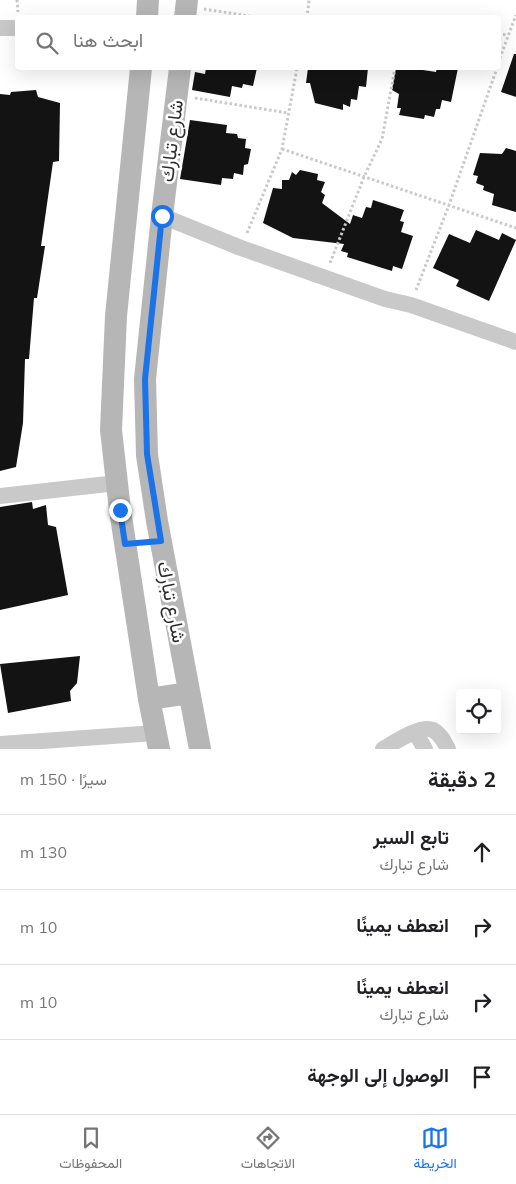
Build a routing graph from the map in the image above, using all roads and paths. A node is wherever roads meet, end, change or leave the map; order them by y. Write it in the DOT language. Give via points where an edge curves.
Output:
graph roads {
  1 [pos="17,0"];
  2 [pos="148,0"];
  3 [pos="309,0"];
  4 [pos="186,8"];
  5 [pos="18,15"];
  6 [pos="147,15"];
  7 [pos="238,15"];
  8 [pos="307,15"];
  9 [pos="516,15"];
  10 [pos="0,28"];
  11 [pos="15,28"];
  12 [pos="501,35"];
  13 [pos="508,36"];
  14 [pos="501,55"];
  15 [pos="142,70"];
  16 [pos="180,70"];
  17 [pos="297,70"];
  18 [pos="395,70"];
  19 [pos="496,70"];
  20 [pos="177,95"];
  21 [pos="288,113"];
  22 [pos="282,148"];
  23 [pos="364,177"];
  24 [pos="449,205"];
  25 [pos="162,216"];
  26 [pos="516,228"];
  27 [pos="241,248"];
  28 [pos="325,278"];
  29 [pos="411,304"];
  30 [pos="516,342"];
  31 [pos="117,483"];
  32 [pos="0,496"];
  33 [pos="161,541"];
  34 [pos="125,544"];
  35 [pos="189,692"];
  36 [pos="149,699"];
  37 [pos="415,732"];
  38 [pos="157,741"];
  39 [pos="0,744"];
  40 [pos="200,749"];
  41 [pos="383,749"];
  42 [pos="425,749"];
  43 [pos="448,749"];
  1 -- 5 [label="path"];
  2 -- 6 [label="street"];
  3 -- 8 [label="path"];
  4 -- 7 [label="path"];
  9 -- 13 [label="path"];
  10 -- 11 [label="street"];
  12 -- 13 [label="path"];
  13 -- 14 [label="path"];
  15 -- 31 [label="street, شارع تبارك" via="116,316 111,430"];
  16 -- 20 [label="street, شارع تبارك"];
  17 -- 21 [label="path"];
  18 -- 23 [label="path" via="382,139"];
  19 -- 24 [label="path"];
  20 -- 21 [label="path"];
  20 -- 25 [label="street, شارع تبارك"];
  21 -- 22 [label="path"];
  22 -- 23 [label="path"];
  22 -- 27 [label="path"];
  23 -- 24 [label="path"];
  23 -- 28 [label="path"];
  24 -- 26 [label="path"];
  24 -- 29 [label="path"];
  25 -- 27 [label="street"];
  25 -- 33 [label="street, شارع تبارك" via="145,379 147,454"];
  27 -- 28 [label="street"];
  28 -- 29 [label="street" via="385,299"];
  29 -- 30 [label="street"];
  31 -- 32 [label="street"];
  31 -- 34 [label="street, شارع تبارك"];
  33 -- 34 [label="street"];
  33 -- 35 [label="street, شارع تبارك"];
  34 -- 36 [label="street, شارع تبارك"];
  35 -- 36 [label="street"];
  35 -- 40 [label="street, شارع تبارك"];
  36 -- 38 [label="street, شارع تبارك"];
  37 -- 41 [label="street"];
  37 -- 42 [label="street"];
  37 -- 43 [label="street" via="433,730"];
  38 -- 39 [label="street"];
}
